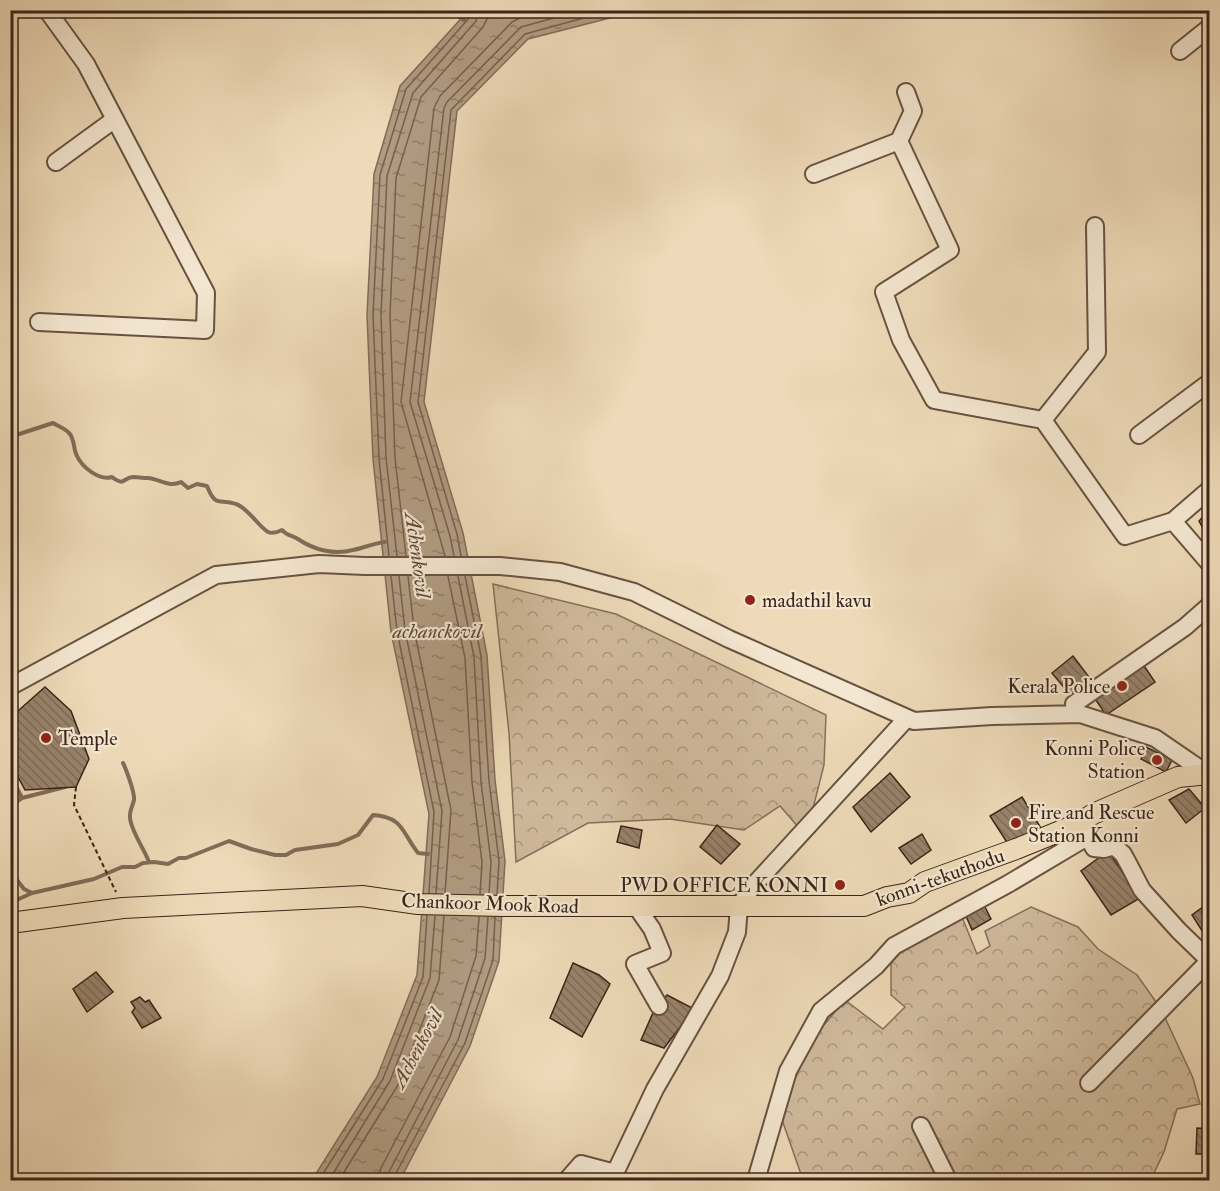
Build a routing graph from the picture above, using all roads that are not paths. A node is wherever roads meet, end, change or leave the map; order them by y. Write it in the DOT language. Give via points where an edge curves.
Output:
graph roads {
  1 [pos="47,10"];
  2 [pos="1209,27"];
  3 [pos="1180,51"];
  4 [pos="906,92"];
  5 [pos="115,119"];
  6 [pos="899,141"];
  7 [pos="56,162"];
  8 [pos="814,174"];
  9 [pos="1095,226"];
  10 [pos="39,322"];
  11 [pos="1209,382"];
  12 [pos="1043,420"];
  13 [pos="1139,435"];
  14 [pos="1209,489"];
  15 [pos="1173,521"];
  16 [pos="1209,564"];
  17 [pos="1209,605"];
  18 [pos="11,684"];
  19 [pos="1074,704"];
  20 [pos="907,718"];
  21 [pos="1208,773"];
  22 [pos="1084,830"];
  23 [pos="627,906"];
  24 [pos="739,906"];
  25 [pos="10,923"];
  26 [pos="1209,961"];
  27 [pos="659,1006"];
  28 [pos="1089,1083"];
  29 [pos="921,1126"];
  30 [pos="567,1180"];
  31 [pos="756,1180"];
  32 [pos="948,1180"];
  1 -- 5 [label="street" via="86,64"];
  2 -- 3 [label="street"];
  4 -- 6 [label="street" via="913,111"];
  5 -- 7 [label="street"];
  5 -- 10 [label="street" via="206,293 205,330"];
  6 -- 8 [label="street"];
  6 -- 12 [label="street" via="950,250 884,292 901,340 934,400"];
  9 -- 12 [label="street" via="1097,352"];
  11 -- 13 [label="street"];
  12 -- 15 [label="street" via="1125,536"];
  14 -- 15 [label="street"];
  15 -- 16 [label="street"];
  17 -- 19 [label="street" via="1185,627"];
  18 -- 20 [label="street" via="216,574 319,564 500,566 560,572 634,592"];
  20 -- 21 [label="street" via="914,721 1080,714 1155,738"];
  20 -- 24 [label="street"];
  21 -- 22 [label="main road, konni-tekuthodu" via="1178,777 1093,814"];
  22 -- 24 [label="main road, konni-tekuthodu" via="1016,849 925,882 909,893 864,906"];
  22 -- 26 [label="street" via="1094,848 1114,846 1122,854 1142,890"];
  22 -- 31 [label="street" via="1008,884 894,946 821,1011 788,1071"];
  23 -- 24 [label="main road, konni-tekuthodu"];
  23 -- 25 [label="main road, Chankoor Mook Road" via="418,904 362,896 123,908"];
  23 -- 27 [label="street" via="652,929 662,953 635,964"];
  24 -- 30 [label="street" via="737,932 720,976 655,1089 615,1173 581,1164"];
  26 -- 28 [label="street"];
  29 -- 32 [label="street"];
}
